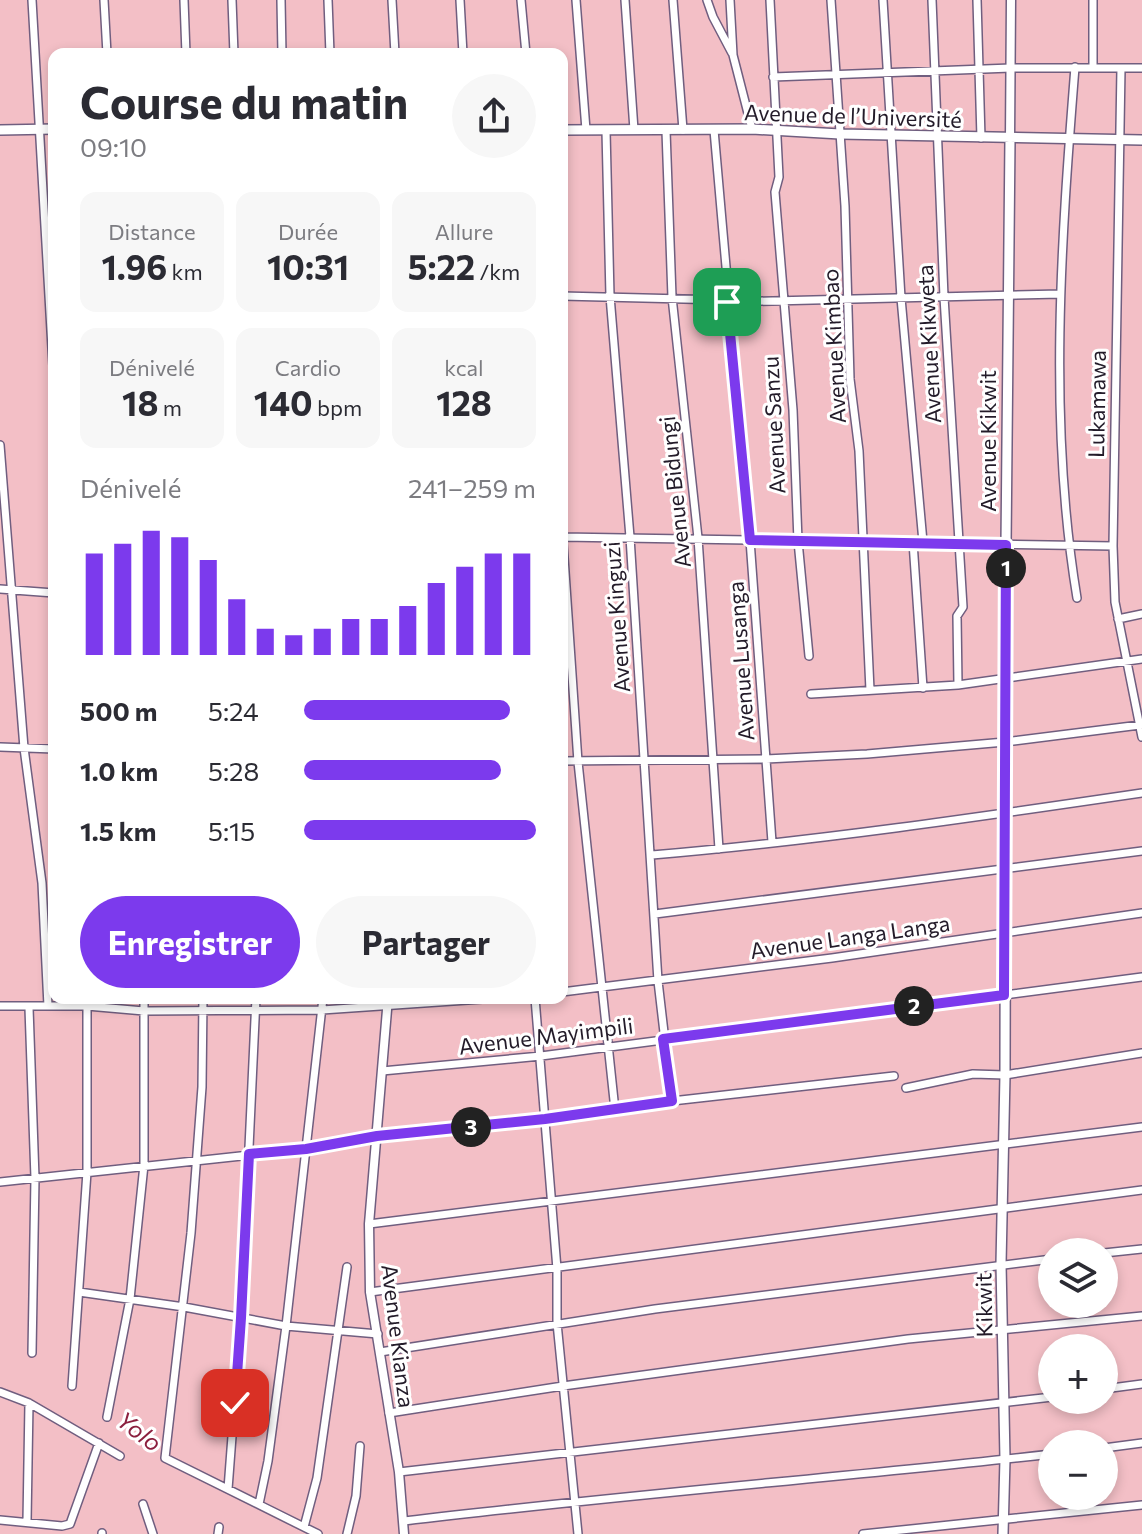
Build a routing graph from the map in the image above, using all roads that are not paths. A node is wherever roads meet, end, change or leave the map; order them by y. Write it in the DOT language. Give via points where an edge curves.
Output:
graph roads {
  1 [pos="32,0"];
  2 [pos="104,0"];
  3 [pos="184,0"];
  4 [pos="232,0"];
  5 [pos="281,0"];
  6 [pos="328,0"];
  7 [pos="392,0"];
  8 [pos="460,0"];
  9 [pos="521,0"];
  10 [pos="576,0"];
  11 [pos="625,0"];
  12 [pos="673,0"];
  13 [pos="707,0"];
  14 [pos="730,0"];
  15 [pos="770,0"];
  16 [pos="831,0"];
  17 [pos="883,0"];
  18 [pos="932,0"];
  19 [pos="977,0"];
  20 [pos="1011,0"];
  21 [pos="1093,0"];
  22 [pos="107,48"];
  23 [pos="186,48"];
  24 [pos="234,48"];
  25 [pos="282,48"];
  26 [pos="330,48"];
  27 [pos="395,48"];
  28 [pos="463,48"];
  29 [pos="525,48"];
  30 [pos="733,55"];
  31 [pos="1075,67"];
  32 [pos="1093,67"];
  33 [pos="1011,68"];
  34 [pos="1121,68"];
  35 [pos="1142,68"];
  36 [pos="979,70"];
  37 [pos="935,71"];
  38 [pos="887,72"];
  39 [pos="835,75"];
  40 [pos="773,77"];
  41 [pos="39,129"];
  42 [pos="48,129"];
  43 [pos="752,129"];
  44 [pos="0,130"];
  45 [pos="568,130"];
  46 [pos="586,130"];
  47 [pos="634,130"];
  48 [pos="683,130"];
  49 [pos="714,130"];
  50 [pos="606,131"];
  51 [pos="666,131"];
  52 [pos="775,131"];
  53 [pos="840,134"];
  54 [pos="889,135"];
  55 [pos="939,137"];
  56 [pos="981,138"];
  57 [pos="1010,138"];
  58 [pos="1069,139"];
  59 [pos="1118,140"];
  60 [pos="1142,140"];
  61 [pos="48,281"];
  62 [pos="1060,294"];
  63 [pos="1007,295"];
  64 [pos="568,296"];
  65 [pos="610,296"];
  66 [pos="672,297"];
  67 [pos="944,297"];
  68 [pos="901,298"];
  69 [pos="785,300"];
  70 [pos="849,300"];
  71 [pos="727,302"];
  72 [pos="0,445"];
  73 [pos="568,537"];
  74 [pos="630,537"];
  75 [pos="698,538"];
  76 [pos="750,540"];
  77 [pos="798,541"];
  78 [pos="862,542"];
  79 [pos="913,542"];
  80 [pos="923,542"];
  81 [pos="957,542"];
  82 [pos="1006,545"];
  83 [pos="1068,545"];
  84 [pos="1113,546"];
  85 [pos="0,589"];
  86 [pos="11,589"];
  87 [pos="48,592"];
  88 [pos="1077,598"];
  89 [pos="1142,614"];
  90 [pos="1118,619"];
  91 [pos="568,621"];
  92 [pos="809,656"];
  93 [pos="1142,659"];
  94 [pos="1126,661"];
  95 [pos="1005,679"];
  96 [pos="958,685"];
  97 [pos="923,688"];
  98 [pos="870,690"];
  99 [pos="811,694"];
  100 [pos="1140,725"];
  101 [pos="1142,737"];
  102 [pos="1005,742"];
  103 [pos="0,747"];
  104 [pos="24,748"];
  105 [pos="48,749"];
  106 [pos="644,759"];
  107 [pos="766,759"];
  108 [pos="713,760"];
  109 [pos="568,761"];
  110 [pos="578,762"];
  111 [pos="1142,793"];
  112 [pos="1005,813"];
  113 [pos="772,842"];
  114 [pos="719,849"];
  115 [pos="1142,851"];
  116 [pos="652,855"];
  117 [pos="1004,870"];
  118 [pos="1142,913"];
  119 [pos="655,914"];
  120 [pos="1005,932"];
  121 [pos="1142,977"];
  122 [pos="658,981"];
  123 [pos="601,987"];
  124 [pos="568,991"];
  125 [pos="1004,995"];
  126 [pos="91,1004"];
  127 [pos="106,1004"];
  128 [pos="144,1004"];
  129 [pos="203,1004"];
  130 [pos="256,1004"];
  131 [pos="322,1004"];
  132 [pos="365,1004"];
  133 [pos="387,1004"];
  134 [pos="536,1004"];
  135 [pos="0,1006"];
  136 [pos="48,1006"];
  137 [pos="87,1006"];
  138 [pos="29,1008"];
  139 [pos="322,1010"];
  140 [pos="144,1011"];
  141 [pos="204,1011"];
  142 [pos="256,1011"];
  143 [pos="663,1039"];
  144 [pos="607,1047"];
  145 [pos="1142,1053"];
  146 [pos="541,1056"];
  147 [pos="382,1071"];
  148 [pos="1005,1075"];
  149 [pos="894,1076"];
  150 [pos="906,1088"];
  151 [pos="672,1101"];
  152 [pos="615,1110"];
  153 [pos="545,1119"];
  154 [pos="1142,1127"];
  155 [pos="377,1136"];
  156 [pos="1003,1143"];
  157 [pos="306,1149"];
  158 [pos="249,1154"];
  159 [pos="197,1159"];
  160 [pos="144,1165"];
  161 [pos="87,1172"];
  162 [pos="35,1178"];
  163 [pos="0,1182"];
  164 [pos="1142,1190"];
  165 [pos="552,1202"];
  166 [pos="1003,1208"];
  167 [pos="369,1224"];
  168 [pos="1142,1249"];
  169 [pos="1118,1252"];
  170 [pos="1038,1260"];
  171 [pos="1001,1264"];
  172 [pos="347,1267"];
  173 [pos="557,1269"];
  174 [pos="79,1292"];
  175 [pos="370,1292"];
  176 [pos="130,1299"];
  177 [pos="184,1307"];
  178 [pos="1142,1316"];
  179 [pos="241,1318"];
  180 [pos="557,1323"];
  181 [pos="286,1326"];
  182 [pos="1003,1329"];
  183 [pos="338,1331"];
  184 [pos="378,1334"];
  185 [pos="380,1352"];
  186 [pos="32,1353"];
  187 [pos="1142,1384"];
  188 [pos="72,1386"];
  189 [pos="563,1386"];
  190 [pos="1118,1387"];
  191 [pos="0,1392"];
  192 [pos="1038,1399"];
  193 [pos="29,1403"];
  194 [pos="1003,1403"];
  195 [pos="389,1413"];
  196 [pos="107,1417"];
  197 [pos="99,1443"];
  198 [pos="1142,1443"];
  199 [pos="360,1446"];
  200 [pos="1118,1446"];
  201 [pos="569,1453"];
  202 [pos="1038,1455"];
  203 [pos="120,1456"];
  204 [pos="1005,1459"];
  205 [pos="399,1472"];
  206 [pos="228,1489"];
  207 [pos="575,1501"];
  208 [pos="143,1504"];
  209 [pos="259,1504"];
  210 [pos="1142,1505"];
  211 [pos="0,1520"];
  212 [pos="27,1521"];
  213 [pos="404,1521"];
  214 [pos="1003,1521"];
  215 [pos="304,1527"];
  216 [pos="153,1534"];
  217 [pos="318,1534"];
  218 [pos="347,1534"];
  219 [pos="404,1534"];
  220 [pos="578,1534"];
  221 [pos="863,1534"];
  222 [pos="1003,1534"];
  1 -- 41 [label="street"];
  2 -- 22 [label="street"];
  3 -- 23 [label="street"];
  4 -- 24 [label="street"];
  5 -- 25 [label="street"];
  6 -- 26 [label="street"];
  7 -- 27 [label="street"];
  8 -- 28 [label="street"];
  9 -- 29 [label="street"];
  10 -- 46 [label="street"];
  11 -- 47 [label="street"];
  12 -- 48 [label="street"];
  13 -- 30 [label="street"];
  14 -- 30 [label="street"];
  15 -- 40 [label="street, Avenue Sanzu"];
  16 -- 39 [label="street, Avenue Kimbao"];
  17 -- 38 [label="street"];
  18 -- 37 [label="street, Avenue Kikweta"];
  19 -- 36 [label="street"];
  20 -- 33 [label="street, Avenue Kikwit"];
  21 -- 32 [label="street"];
  30 -- 43 [label="street"];
  31 -- 32 [label="street"];
  31 -- 33 [label="street"];
  31 -- 58 [label="street"];
  32 -- 34 [label="street"];
  33 -- 36 [label="street"];
  33 -- 57 [label="street, Avenue Kikwit"];
  34 -- 35 [label="street"];
  34 -- 59 [label="street, Lukamawa"];
  36 -- 37 [label="street"];
  36 -- 56 [label="street"];
  37 -- 38 [label="street"];
  37 -- 55 [label="street, Avenue Kikweta"];
  38 -- 39 [label="street"];
  38 -- 54 [label="street"];
  39 -- 40 [label="street"];
  39 -- 53 [label="street, Avenue Kimbao"];
  40 -- 52 [label="street, Avenue Sanzu"];
  41 -- 42 [label="main road"];
  41 -- 44 [label="main road"];
  41 -- 61 [label="street"];
  43 -- 49 [label="main road, Avenue de l’Université"];
  43 -- 52 [label="main road, Avenue de l’Université"];
  45 -- 46 [label="main road, Avenue de l’Université"];
  46 -- 50 [label="main road, Avenue de l’Université"];
  47 -- 50 [label="main road, Avenue de l’Université"];
  47 -- 51 [label="main road, Avenue de l’Université"];
  48 -- 49 [label="main road, Avenue de l’Université"];
  48 -- 51 [label="main road, Avenue de l’Université"];
  49 -- 71 [label="street, Avenue Lusanga"];
  50 -- 65 [label="street, Avenue Kinguzi"];
  51 -- 66 [label="street, Avenue Bidungi"];
  52 -- 53 [label="main road, Avenue de l’Université"];
  52 -- 69 [label="street, Avenue Sanzu"];
  53 -- 54 [label="main road, Avenue de l’Université"];
  53 -- 70 [label="street, Avenue Kimbao"];
  54 -- 55 [label="main road, Avenue de l’Université"];
  54 -- 68 [label="street"];
  55 -- 56 [label="main road, Avenue de l’Université"];
  55 -- 67 [label="street, Avenue Kikweta"];
  56 -- 57 [label="main road, Avenue de l’Université"];
  57 -- 58 [label="main road, Avenue de l’Université"];
  57 -- 63 [label="main road, Avenue Kikwit"];
  58 -- 59 [label="main road, Avenue de l’Université"];
  58 -- 62 [label="street"];
  59 -- 60 [label="main road, Avenue de l’Université"];
  59 -- 84 [label="street, Lukamawa"];
  62 -- 63 [label="street"];
  62 -- 83 [label="street"];
  63 -- 67 [label="street"];
  63 -- 82 [label="main road, Avenue Kikwit"];
  64 -- 65 [label="street"];
  65 -- 66 [label="street"];
  65 -- 74 [label="street, Avenue Kinguzi"];
  66 -- 71 [label="street"];
  66 -- 75 [label="street, Avenue Bidungi"];
  67 -- 68 [label="street"];
  67 -- 81 [label="street, Avenue Kikweta"];
  68 -- 70 [label="street"];
  68 -- 80 [label="street"];
  69 -- 70 [label="street"];
  69 -- 71 [label="street"];
  69 -- 77 [label="street, Avenue Sanzu"];
  70 -- 78 [label="street, Avenue Kimbao"];
  71 -- 76 [label="street, Avenue Lusanga"];
  72 -- 86 [label="street"];
  73 -- 74 [label="street"];
  74 -- 75 [label="street"];
  74 -- 106 [label="street, Avenue Kinguzi"];
  75 -- 76 [label="street"];
  75 -- 108 [label="street, Avenue Bidungi"];
  76 -- 77 [label="street"];
  76 -- 107 [label="street, Avenue Lusanga"];
  77 -- 78 [label="street"];
  77 -- 92 [label="street, Avenue Sanzu"];
  78 -- 79 [label="street"];
  78 -- 98 [label="street, Avenue Kimbao"];
  79 -- 80 [label="street"];
  79 -- 97 [label="street"];
  80 -- 81 [label="street"];
  81 -- 82 [label="street"];
  81 -- 96 [label="street, Avenue Kikweta" via="963,607 957,616"];
  82 -- 83 [label="street"];
  82 -- 95 [label="main road, Avenue Kikwit"];
  83 -- 84 [label="street"];
  83 -- 88 [label="street"];
  84 -- 90 [label="street, Lukamawa"];
  85 -- 86 [label="street"];
  86 -- 87 [label="street"];
  86 -- 104 [label="street"];
  89 -- 90 [label="street"];
  90 -- 94 [label="street, Lukamawa"];
  91 -- 110 [label="street"];
  93 -- 94 [label="street"];
  94 -- 95 [label="street"];
  94 -- 100 [label="street, Lukamawa"];
  95 -- 96 [label="street"];
  95 -- 102 [label="main road, Avenue Kikwit"];
  96 -- 97 [label="street"];
  97 -- 98 [label="street"];
  98 -- 99 [label="street"];
  100 -- 101 [label="street, Lukamawa"];
  100 -- 102 [label="street"];
  102 -- 107 [label="street"];
  102 -- 112 [label="main road, Avenue Kikwit"];
  103 -- 104 [label="street"];
  104 -- 105 [label="street"];
  104 -- 136 [label="street" via="42,883"];
  106 -- 108 [label="street"];
  106 -- 110 [label="street"];
  106 -- 116 [label="street, Avenue Kinguzi"];
  107 -- 108 [label="street"];
  107 -- 113 [label="street, Avenue Lusanga"];
  108 -- 114 [label="street, Avenue Bidungi"];
  109 -- 110 [label="street"];
  110 -- 123 [label="street"];
  111 -- 112 [label="street"];
  112 -- 113 [label="street"];
  112 -- 117 [label="main road, Avenue Kikwit"];
  113 -- 114 [label="street"];
  114 -- 116 [label="street"];
  115 -- 117 [label="street"];
  116 -- 119 [label="street, Avenue Kinguzi"];
  117 -- 119 [label="street"];
  117 -- 120 [label="main road, Avenue Kikwit"];
  118 -- 120 [label="street, Avenue Langa Langa"];
  119 -- 122 [label="street, Avenue Kinguzi"];
  120 -- 122 [label="street, Avenue Langa Langa"];
  120 -- 125 [label="main road, Avenue Kikwit"];
  121 -- 125 [label="street, Avenue Mayimpili"];
  122 -- 123 [label="street, Avenue Langa Langa"];
  122 -- 143 [label="street, Avenue Kinguzi"];
  123 -- 124 [label="street, Avenue Langa Langa"];
  123 -- 144 [label="street"];
  125 -- 143 [label="street, Avenue Mayimpili"];
  125 -- 148 [label="main road, Avenue Kikwit"];
  126 -- 137 [label="street"];
  127 -- 140 [label="street"];
  128 -- 140 [label="street"];
  129 -- 141 [label="street"];
  130 -- 142 [label="street"];
  131 -- 139 [label="street"];
  132 -- 139 [label="street"];
  133 -- 147 [label="street, Avenue Kianza"];
  134 -- 146 [label="street"];
  135 -- 138 [label="street"];
  136 -- 137 [label="street"];
  136 -- 138 [label="street"];
  137 -- 161 [label="street"];
  138 -- 162 [label="street"];
  139 -- 142 [label="street"];
  139 -- 157 [label="street"];
  140 -- 141 [label="street"];
  140 -- 160 [label="street"];
  141 -- 142 [label="street"];
  141 -- 159 [label="street"];
  142 -- 158 [label="street"];
  143 -- 144 [label="street, Avenue Mayimpili"];
  143 -- 151 [label="street, Avenue Kinguzi"];
  144 -- 146 [label="street, Avenue Mayimpili"];
  144 -- 152 [label="street"];
  145 -- 148 [label="street"];
  146 -- 147 [label="street, Avenue Mayimpili"];
  146 -- 153 [label="street"];
  147 -- 155 [label="street, Avenue Kianza"];
  148 -- 150 [label="street" via="973,1074"];
  148 -- 156 [label="main road, Kikwit"];
  149 -- 151 [label="street"];
  151 -- 152 [label="street"];
  152 -- 153 [label="street"];
  153 -- 155 [label="street"];
  153 -- 165 [label="street"];
  154 -- 156 [label="street"];
  155 -- 157 [label="street"];
  155 -- 167 [label="street, Avenue Kianza"];
  156 -- 165 [label="street"];
  156 -- 166 [label="main road, Kikwit"];
  157 -- 158 [label="street"];
  157 -- 181 [label="street"];
  158 -- 159 [label="street"];
  158 -- 179 [label="street"];
  159 -- 160 [label="street"];
  159 -- 177 [label="street"];
  160 -- 161 [label="street"];
  160 -- 176 [label="street"];
  161 -- 162 [label="street"];
  161 -- 174 [label="street"];
  162 -- 163 [label="street"];
  162 -- 186 [label="street"];
  164 -- 166 [label="street"];
  165 -- 167 [label="street"];
  165 -- 173 [label="street"];
  166 -- 171 [label="main road, Kikwit"];
  166 -- 173 [label="street"];
  167 -- 175 [label="street, Avenue Kianza"];
  168 -- 169 [label="street"];
  170 -- 171 [label="street"];
  171 -- 180 [label="street"];
  171 -- 182 [label="main road, Kikwit"];
  172 -- 183 [label="street"];
  173 -- 175 [label="street"];
  173 -- 180 [label="street"];
  174 -- 176 [label="street"];
  174 -- 188 [label="street"];
  175 -- 184 [label="street, Avenue Kianza"];
  176 -- 177 [label="street"];
  176 -- 196 [label="street"];
  177 -- 179 [label="street"];
  177 -- 206 [label="street" via="165,1453 168,1461"];
  178 -- 182 [label="street"];
  179 -- 181 [label="street"];
  179 -- 206 [label="street"];
  180 -- 185 [label="street"];
  180 -- 189 [label="street"];
  181 -- 183 [label="street"];
  181 -- 209 [label="street"];
  182 -- 189 [label="street"];
  182 -- 194 [label="main road, Kikwit"];
  183 -- 184 [label="street"];
  183 -- 215 [label="street" via="317,1478"];
  184 -- 185 [label="street, Avenue Kianza"];
  185 -- 195 [label="street, Avenue Kianza"];
  187 -- 190 [label="street"];
  189 -- 195 [label="street"];
  189 -- 201 [label="street"];
  191 -- 193 [label="street"];
  192 -- 194 [label="street"];
  193 -- 197 [label="street"];
  193 -- 212 [label="street"];
  194 -- 201 [label="street"];
  194 -- 204 [label="main road, Kikwit"];
  195 -- 205 [label="street, Avenue Kianza"];
  197 -- 203 [label="street"];
  197 -- 212 [label="street" via="70,1524"];
  198 -- 200 [label="street"];
  199 -- 218 [label="street"];
  201 -- 205 [label="street"];
  201 -- 207 [label="street"];
  202 -- 204 [label="street"];
  204 -- 207 [label="street"];
  204 -- 214 [label="main road, Kikwit"];
  205 -- 213 [label="street, Avenue Kianza"];
  206 -- 209 [label="street"];
  207 -- 213 [label="street"];
  207 -- 220 [label="street"];
  208 -- 216 [label="street"];
  209 -- 215 [label="street"];
  210 -- 214 [label="street"];
  211 -- 212 [label="street"];
  213 -- 219 [label="street, Avenue Kianza"];
  214 -- 221 [label="street"];
  214 -- 222 [label="main road, Kikwit"];
  215 -- 217 [label="street"];
}
